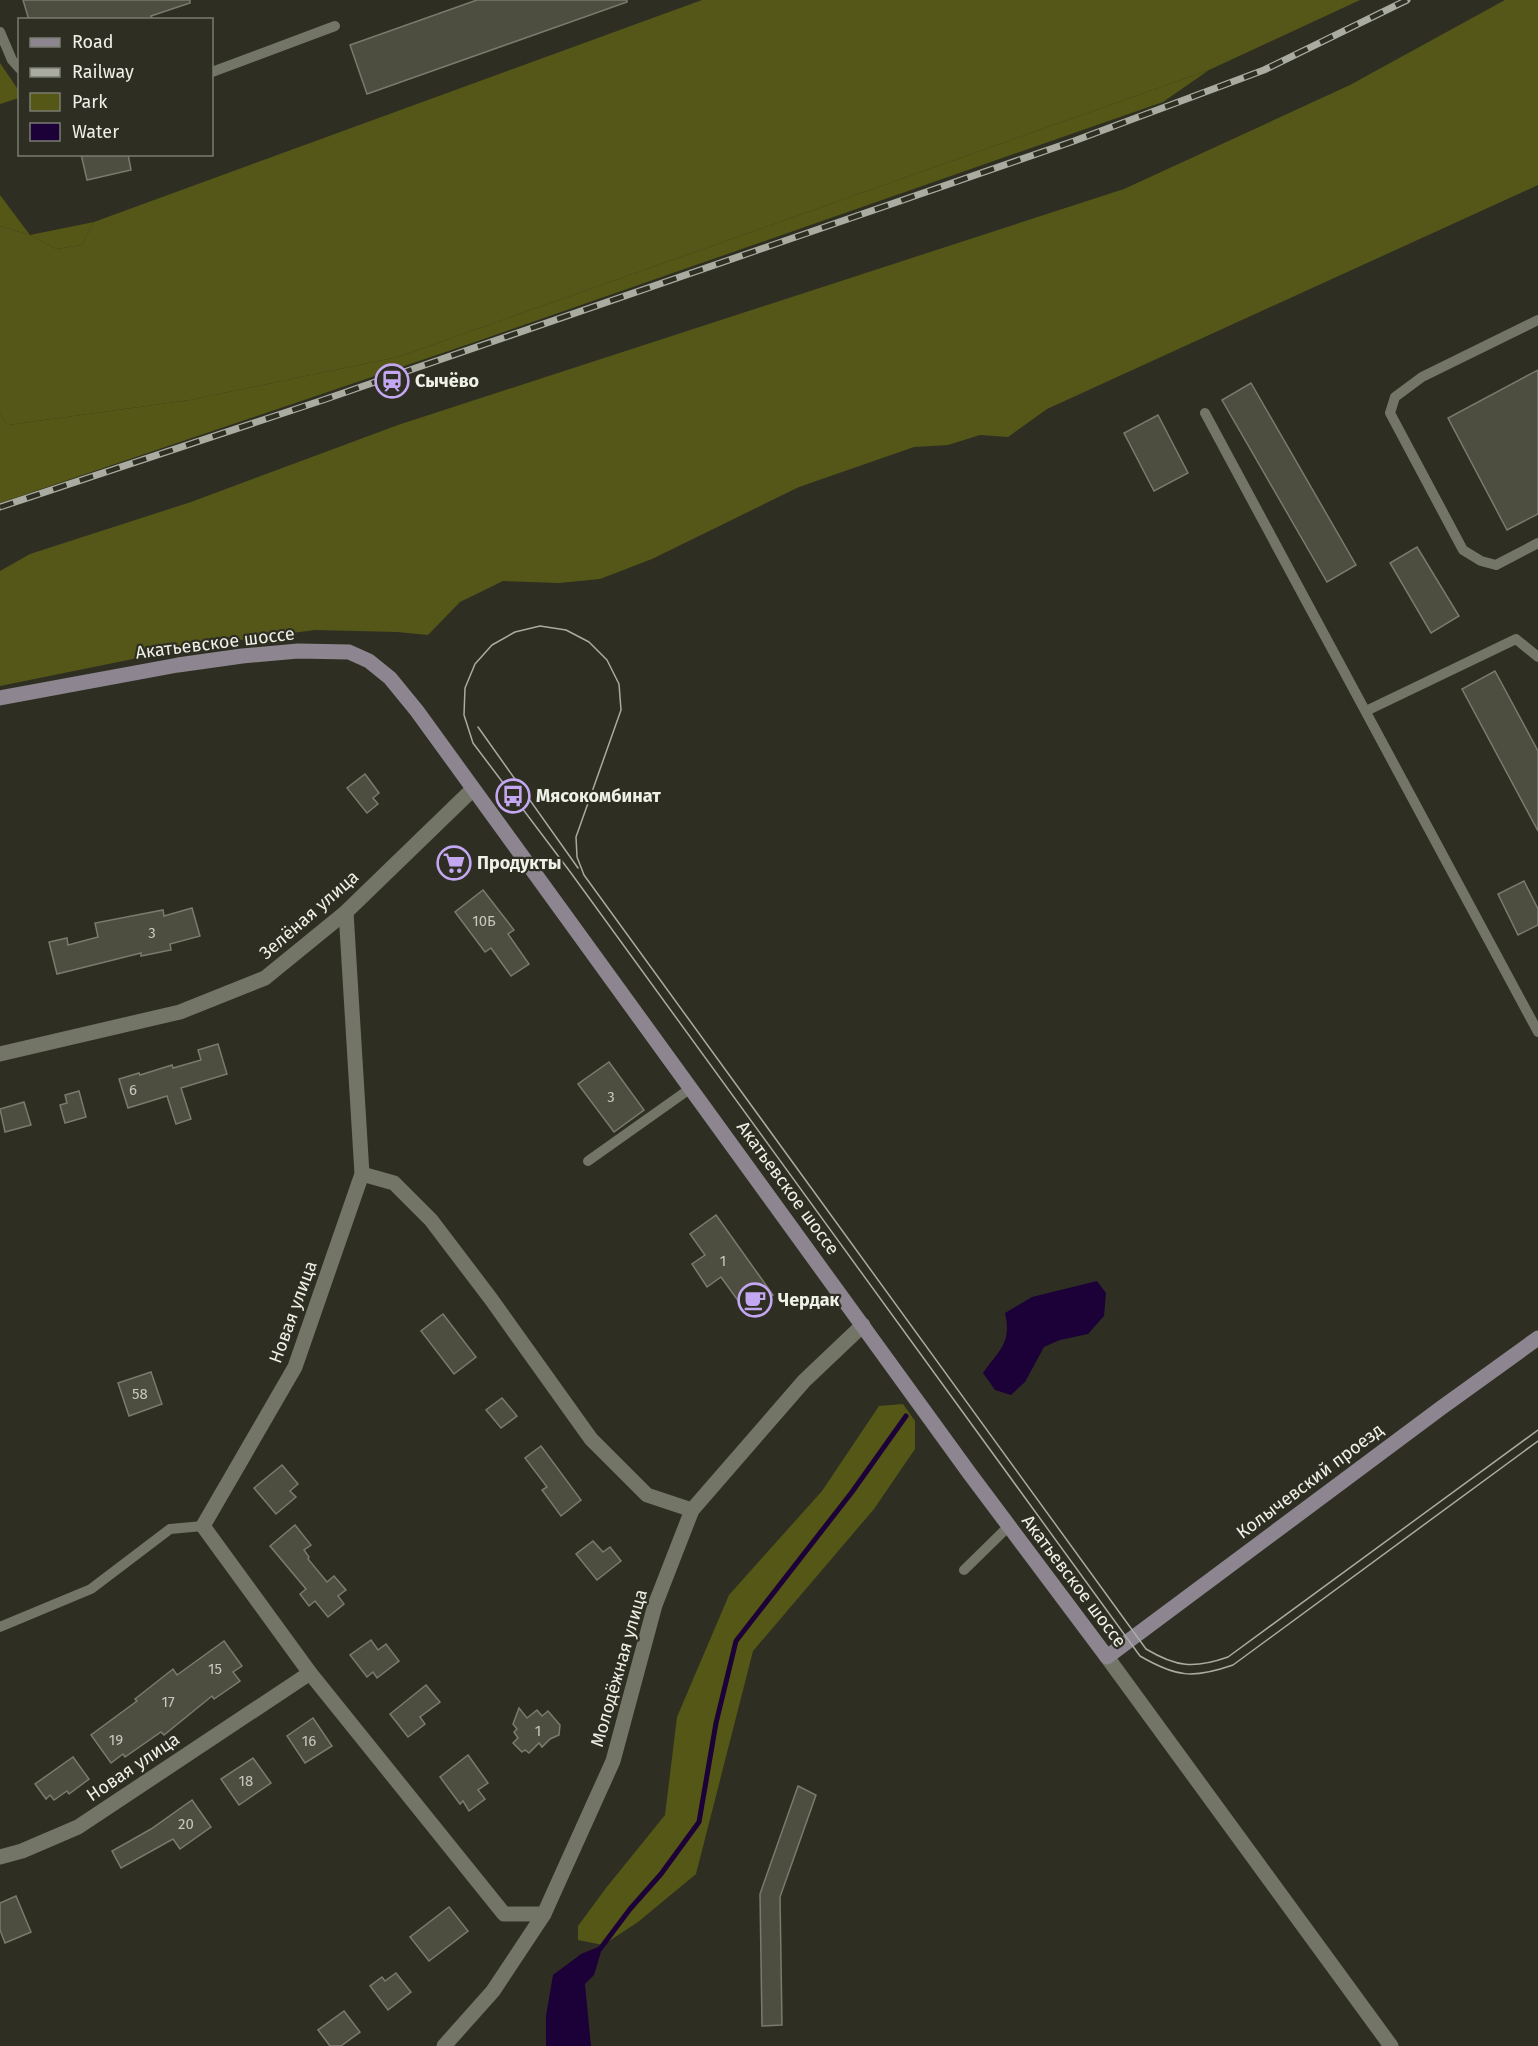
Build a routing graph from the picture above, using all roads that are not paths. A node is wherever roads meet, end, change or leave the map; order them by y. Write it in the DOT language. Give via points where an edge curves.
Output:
graph roads {
  1 [pos="335,26"];
  2 [pos="0,32"];
  3 [pos="18,67"];
  4 [pos="213,72"];
  5 [pos="1538,320"];
  6 [pos="1205,413"];
  7 [pos="1538,543"];
  8 [pos="1538,657"];
  9 [pos="0,698"];
  10 [pos="1366,711"];
  11 [pos="473,789"];
  12 [pos="346,912"];
  13 [pos="1538,1032"];
  14 [pos="0,1054"];
  15 [pos="691,1088"];
  16 [pos="588,1161"];
  17 [pos="362,1174"];
  18 [pos="863,1325"];
  19 [pos="1538,1338"];
  20 [pos="692,1510"];
  21 [pos="203,1526"];
  22 [pos="1009,1526"];
  23 [pos="963,1570"];
  24 [pos="0,1627"];
  25 [pos="1107,1657"];
  26 [pos="310,1673"];
  27 [pos="0,1857"];
  28 [pos="544,1914"];
  29 [pos="444,2046"];
  30 [pos="1391,2046"];
  1 -- 4 [label="lane"];
  2 -- 3 [label="lane"];
  5 -- 7 [label="lane" via="1422,378 1395,397 1390,413 1463,550 1496,565"];
  6 -- 10 [label="lane"];
  8 -- 10 [label="lane" via="1516,639"];
  9 -- 11 [label="main road, Акатьевское шоссе" via="242,656 348,652 369,661 390,678"];
  10 -- 13 [label="lane"];
  11 -- 12 [label="street, Зелёная улица"];
  11 -- 15 [label="main road, Акатьевское шоссе"];
  12 -- 14 [label="street, Зелёная улица" via="265,978 180,1012"];
  12 -- 17 [label="street, Новая улица"];
  15 -- 16 [label="lane"];
  15 -- 18 [label="main road, Акатьевское шоссе"];
  17 -- 20 [label="street" via="394,1183 431,1220 591,1439 647,1495"];
  17 -- 21 [label="street, Новая улица" via="295,1367"];
  18 -- 20 [label="street, Молодёжная улица" via="804,1381"];
  18 -- 22 [label="main road, Акатьевское шоссе"];
  19 -- 25 [label="main road, Колычевский проезд"];
  20 -- 28 [label="street, Молодёжная улица" via="655,1605 613,1761"];
  21 -- 24 [label="lane" via="170,1529 91,1589"];
  21 -- 26 [label="street"];
  22 -- 23 [label="lane"];
  22 -- 25 [label="main road, Акатьевское шоссе"];
  25 -- 30 [label="street, Акатьевское шоссе"];
  26 -- 27 [label="street, Новая улица" via="78,1827"];
  26 -- 28 [label="street" via="504,1914"];
  28 -- 29 [label="street, Молодёжная улица" via="493,1991"];
}
